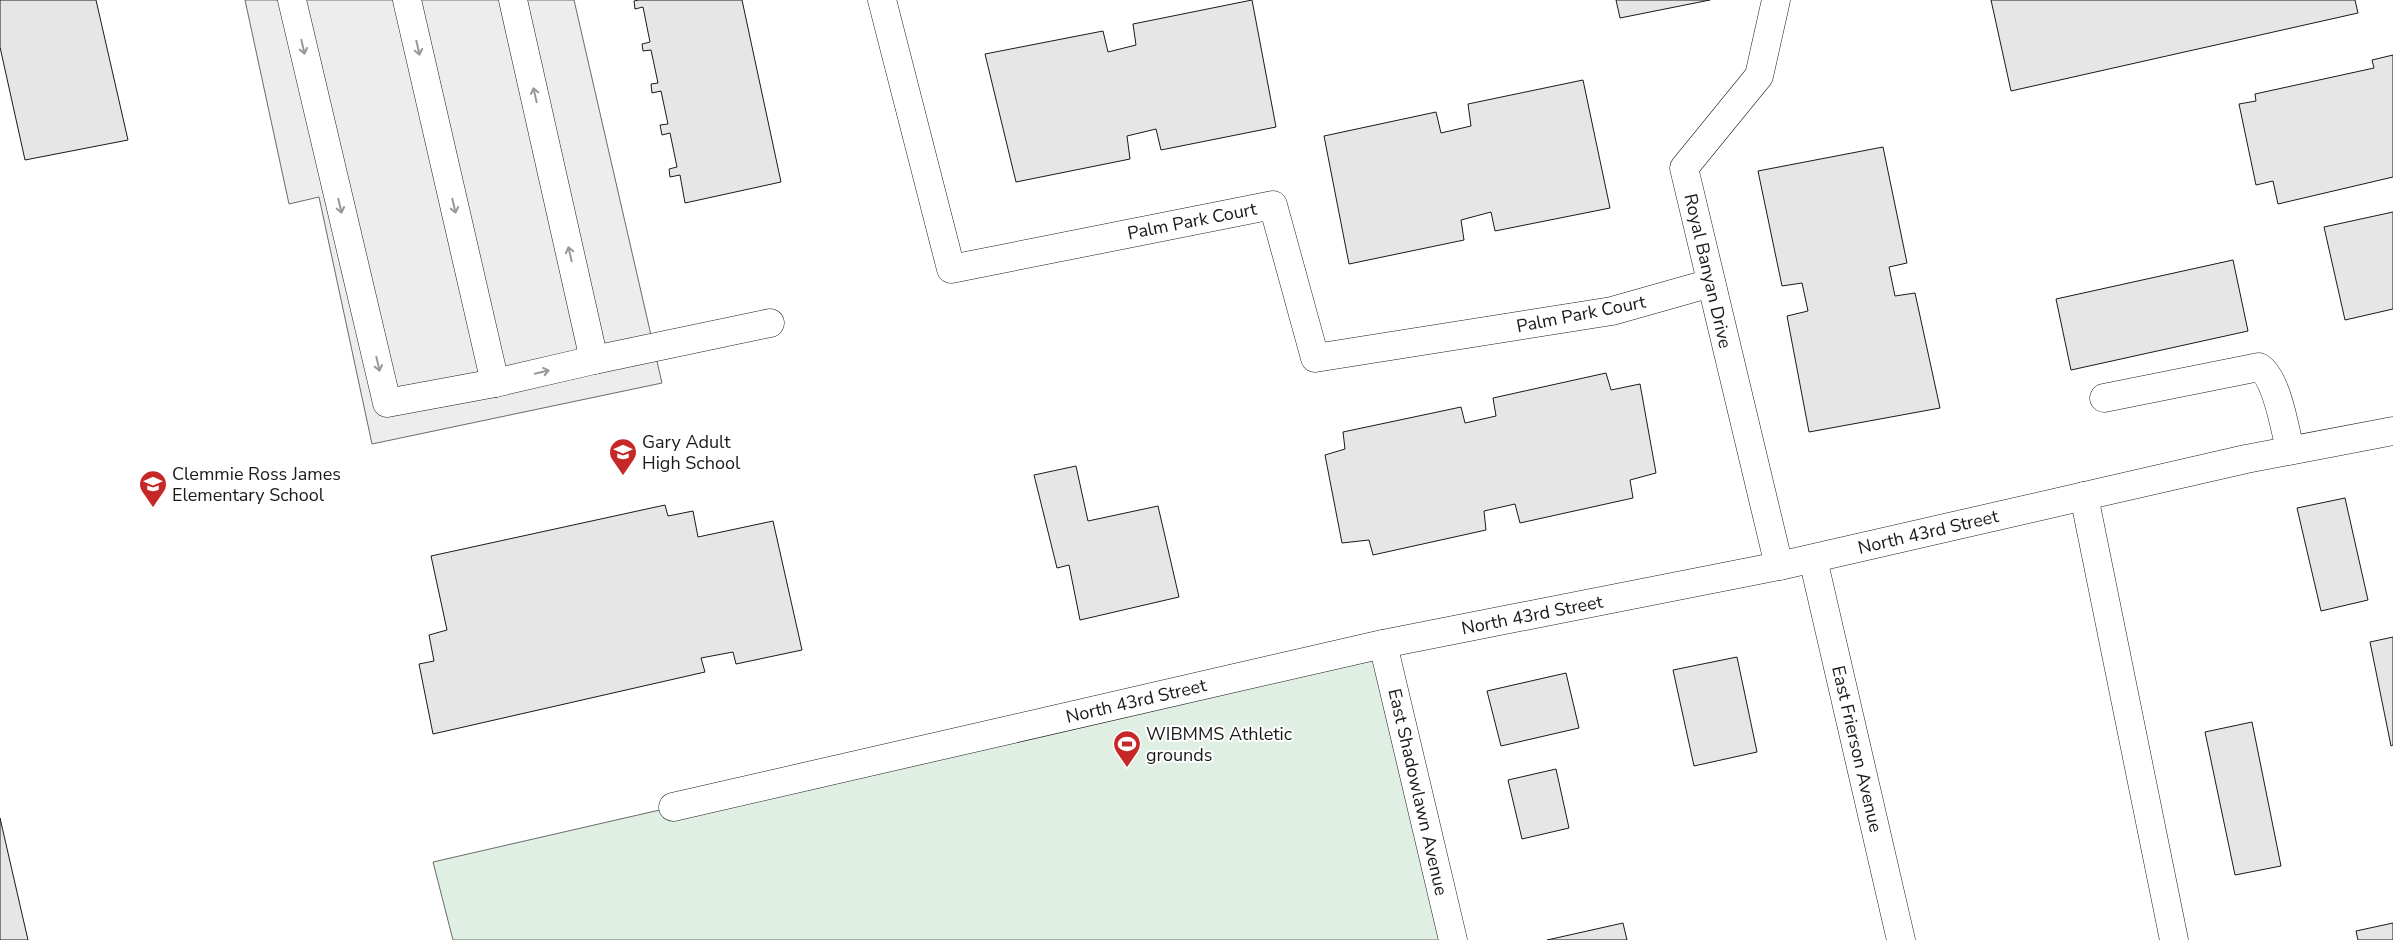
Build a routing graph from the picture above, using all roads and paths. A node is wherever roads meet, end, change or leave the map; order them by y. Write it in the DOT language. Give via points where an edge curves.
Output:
graph roads {
  1 [pos="292,0"];
  2 [pos="408,0"];
  3 [pos="513,0"];
  4 [pos="882,0"];
  5 [pos="1776,0"];
  6 [pos="1711,283"];
  7 [pos="770,323"];
  8 [pos="594,360"];
  9 [pos="494,383"];
  10 [pos="2104,398"];
  11 [pos="2393,431"];
  12 [pos="2290,450"];
  13 [pos="2084,496"];
  14 [pos="1813,559"];
  15 [pos="1779,566"];
  16 [pos="1383,644"];
  17 [pos="673,807"];
  18 [pos="1453,940"];
  19 [pos="1901,940"];
  20 [pos="2174,940"];
  1 -- 9 [label="street, one-way" via="387,403"];
  2 -- 9 [label="street, one-way"];
  8 -- 3 [label="street, one-way"];
  4 -- 6 [label="street, Palm Park Court" via="951,269 1273,205 1315,358 1612,311"];
  5 -- 6 [label="street, Royal Banyan Drive" via="1759,76 1684,168"];
  6 -- 15 [label="street, Royal Banyan Drive"];
  7 -- 8 [label="street"];
  9 -- 8 [label="street, one-way"];
  10 -- 12 [label="street" via="2259,367 2266,371 2272,383"];
  11 -- 12 [label="street, North 43rd Street"];
  12 -- 13 [label="street, North 43rd Street"];
  13 -- 14 [label="street, North 43rd Street"];
  13 -- 20 [label="street"];
  14 -- 15 [label="street, North 43rd Street"];
  14 -- 19 [label="street, East Frierson Avenue"];
  15 -- 16 [label="street, North 43rd Street"];
  16 -- 17 [label="street, North 43rd Street"];
  16 -- 18 [label="street, East Shadowlawn Avenue"];
}
